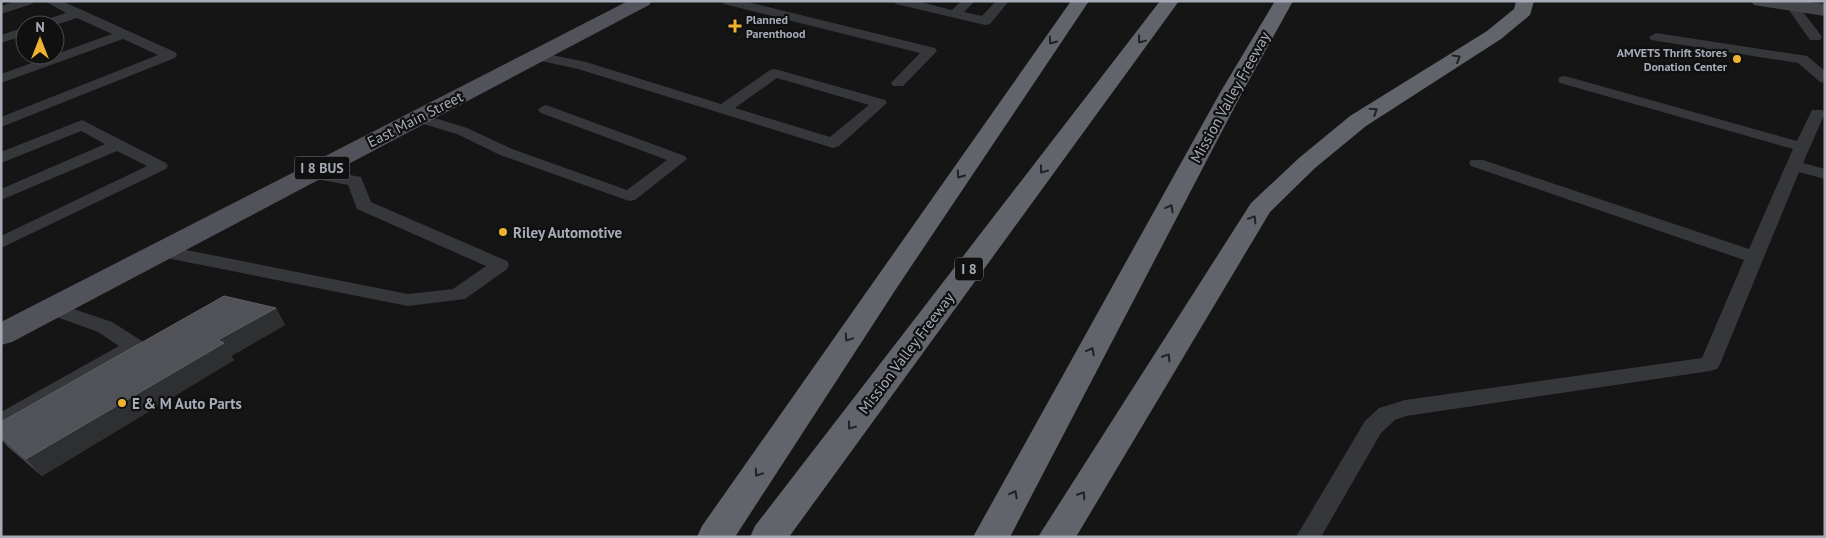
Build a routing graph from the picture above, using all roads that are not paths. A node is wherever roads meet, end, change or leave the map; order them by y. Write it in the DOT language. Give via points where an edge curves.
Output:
graph roads {
  1 [pos="28,1"];
  2 [pos="50,1"];
  3 [pos="643,1"];
  4 [pos="728,1"];
  5 [pos="900,1"];
  6 [pos="969,1"];
  7 [pos="1003,1"];
  8 [pos="1080,1"];
  9 [pos="1170,1"];
  10 [pos="1284,1"];
  11 [pos="1525,1"];
  12 [pos="1760,1"];
  13 [pos="1792,6"];
  14 [pos="1,10"];
  15 [pos="1825,10"];
  16 [pos="78,13"];
  17 [pos="954,14"];
  18 [pos="65,17"];
  19 [pos="15,34"];
  20 [pos="124,34"];
  21 [pos="1656,37"];
  22 [pos="1820,38"];
  23 [pos="1,39"];
  24 [pos="537,56"];
  25 [pos="1802,59"];
  26 [pos="1825,78"];
  27 [pos="1,79"];
  28 [pos="1565,80"];
  29 [pos="898,83"];
  30 [pos="723,109"];
  31 [pos="546,110"];
  32 [pos="1817,113"];
  33 [pos="418,118"];
  34 [pos="1,122"];
  35 [pos="116,145"];
  36 [pos="1798,156"];
  37 [pos="1,158"];
  38 [pos="1477,163"];
  39 [pos="312,173"];
  40 [pos="1825,174"];
  41 [pos="1,195"];
  42 [pos="1,243"];
  43 [pos="161,252"];
  44 [pos="1756,258"];
  45 [pos="53,308"];
  46 [pos="1,335"];
  47 [pos="1,422"];
  48 [pos="715,537"];
  49 [pos="768,537"];
  50 [pos="991,537"];
  51 [pos="1056,537"];
  52 [pos="1308,537"];
  1 -- 14 [label="lane"];
  2 -- 16 [label="lane"];
  3 -- 24 [label="main road, East Main Street / I 8 BUS"];
  4 -- 29 [label="lane" via="930,51"];
  5 -- 17 [label="lane"];
  6 -- 17 [label="lane"];
  7 -- 17 [label="lane" via="985,21"];
  8 -- 48 [label="highway, one-way"];
  9 -- 49 [label="highway, Mission Valley Freeway / I 8, one-way"];
  50 -- 10 [label="highway, Mission Valley Freeway, one-way"];
  51 -- 11 [label="highway, one-way" via="1260,208 1307,163 1358,122 1494,35 1522,11"];
  12 -- 13 [label="main road"];
  13 -- 15 [label="main road"];
  13 -- 22 [label="lane"];
  16 -- 18 [label="lane"];
  16 -- 20 [label="lane"];
  19 -- 23 [label="lane"];
  20 -- 27 [label="lane"];
  20 -- 34 [label="lane" via="170,55"];
  21 -- 25 [label="lane"];
  22 -- 25 [label="lane"];
  24 -- 30 [label="lane" via="581,65"];
  24 -- 33 [label="main road, East Main Street / I 8 BUS"];
  25 -- 26 [label="lane"];
  28 -- 36 [label="lane"];
  30 -- 30 [label="lane" via="833,143 880,103 775,72"];
  31 -- 33 [label="lane" via="679,159 629,196 506,152 462,131"];
  32 -- 36 [label="lane"];
  33 -- 39 [label="main road, East Main Street / I 8 BUS"];
  35 -- 37 [label="lane" via="82,125"];
  35 -- 41 [label="lane"];
  35 -- 42 [label="lane" via="160,166"];
  36 -- 40 [label="lane"];
  36 -- 44 [label="lane"];
  38 -- 44 [label="lane"];
  39 -- 43 [label="main road, East Main Street / I 8 BUS"];
  39 -- 43 [label="lane" via="355,181 363,205 500,264 458,295 408,300"];
  43 -- 45 [label="main road, East Main Street / I 8 BUS"];
  44 -- 52 [label="lane" via="1710,364 1405,408 1387,414 1373,427"];
  45 -- 46 [label="main road, East Main Street / I 8 BUS"];
  45 -- 47 [label="lane" via="105,327 135,346"];
}
